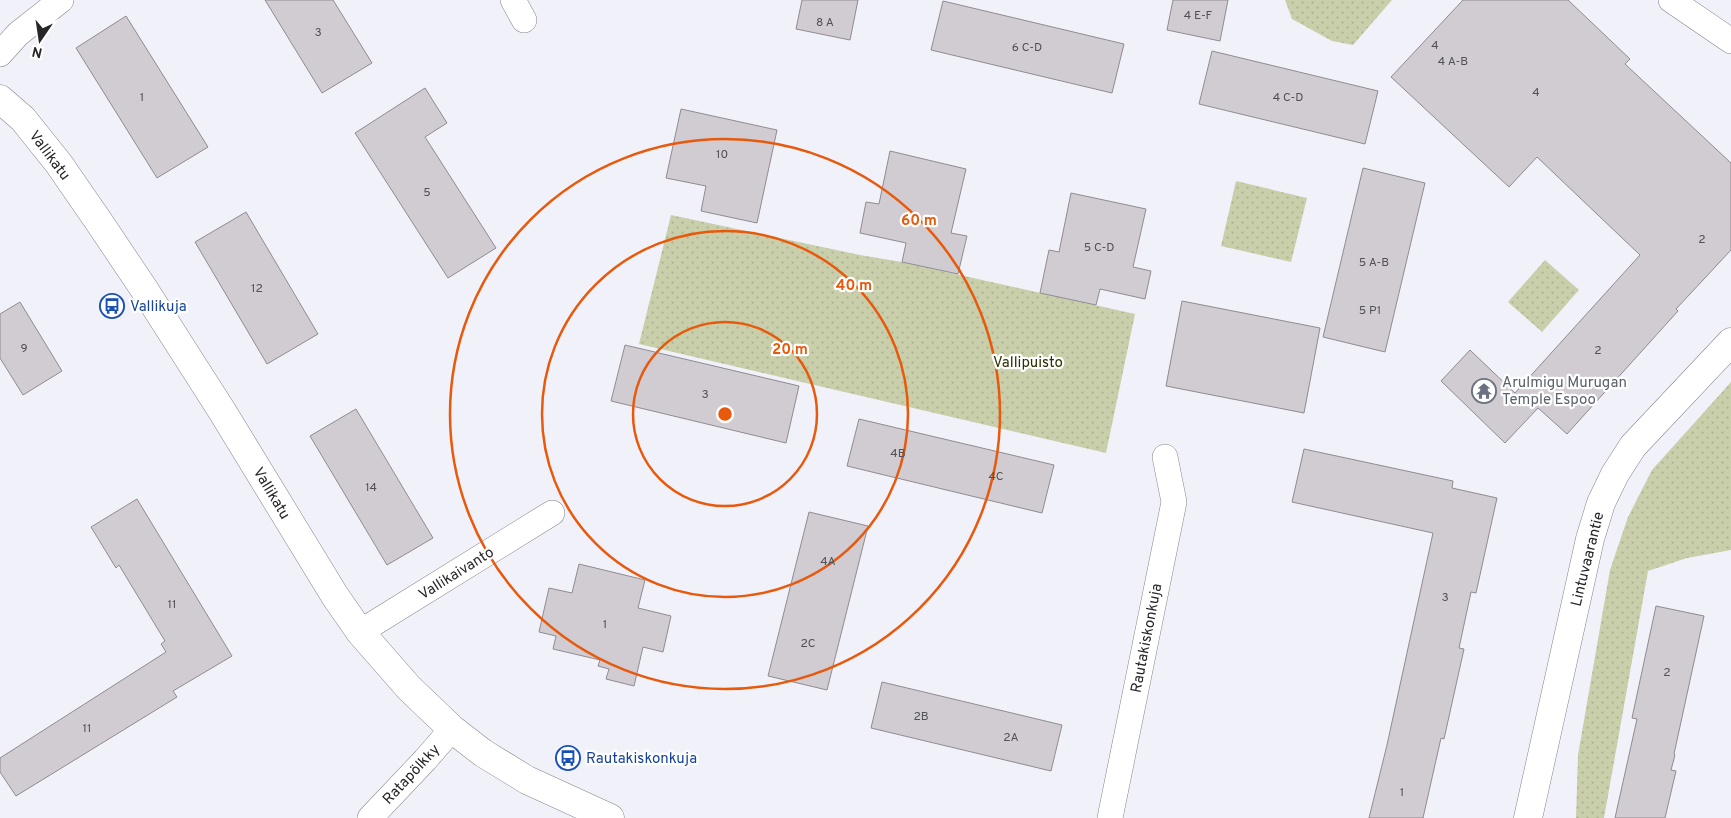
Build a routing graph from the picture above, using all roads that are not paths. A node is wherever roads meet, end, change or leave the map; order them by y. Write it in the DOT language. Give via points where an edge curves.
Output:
graph roads {
  1 [pos="61,0"];
  2 [pos="1671,0"];
  3 [pos="1705,10"];
  4 [pos="1731,41"];
  5 [pos="0,54"];
  6 [pos="0,99"];
  7 [pos="1731,342"];
  8 [pos="1165,457"];
  9 [pos="552,513"];
  10 [pos="360,632"];
  11 [pos="452,729"];
  12 [pos="370,818"];
  13 [pos="610,818"];
  14 [pos="1110,818"];
  15 [pos="1528,818"];
  1 -- 5 [label="street" via="18,34"];
  2 -- 3 [label="street"];
  3 -- 4 [label="street"];
  6 -- 10 [label="main road, Vallikatu" via="29,127 99,222"];
  7 -- 15 [label="main road, Lintuvaarantie" via="1634,446 1601,503 1590,539"];
  8 -- 14 [label="street, Rautakiskonkuja" via="1174,502"];
  9 -- 10 [label="street, Vallikaivanto"];
  10 -- 11 [label="main road, Vallikatu"];
  11 -- 12 [label="street, Ratapölkky"];
  11 -- 13 [label="main road, Vallikatu" via="527,780"];
}
